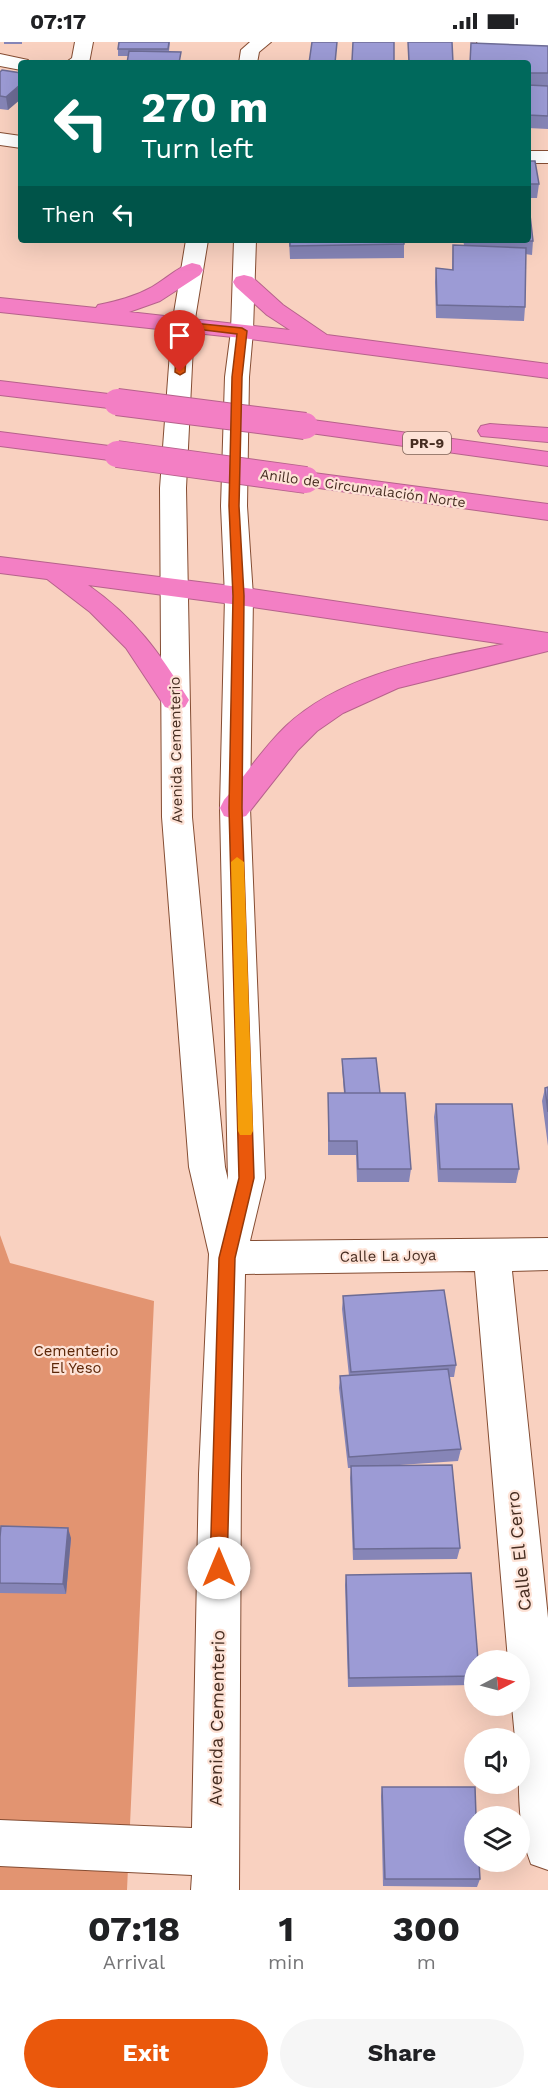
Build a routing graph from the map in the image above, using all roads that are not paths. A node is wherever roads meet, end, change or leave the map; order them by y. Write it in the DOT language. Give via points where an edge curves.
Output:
graph roads {
  1 [pos="84,42"];
  2 [pos="262,42"];
  3 [pos="486,42"];
  4 [pos="548,42"];
  5 [pos="0,60"];
  6 [pos="81,60"];
  7 [pos="248,60"];
  8 [pos="18,63"];
  9 [pos="0,139"];
  10 [pos="18,142"];
  11 [pos="531,157"];
  12 [pos="548,157"];
  13 [pos="196,243"];
  14 [pos="245,243"];
  15 [pos="192,270"];
  16 [pos="244,282"];
  17 [pos="0,304"];
  18 [pos="79,314"];
  19 [pos="183,325"];
  20 [pos="242,331"];
  21 [pos="324,343"];
  22 [pos="548,371"];
  23 [pos="0,388"];
  24 [pos="305,426"];
  25 [pos="548,435"];
  26 [pos="0,439"];
  27 [pos="548,459"];
  28 [pos="548,512"];
  29 [pos="0,565"];
  30 [pos="54,573"];
  31 [pos="175,589"];
  32 [pos="239,596"];
  33 [pos="548,642"];
  34 [pos="175,700"];
  35 [pos="235,808"];
  36 [pos="548,1254"];
  37 [pos="492,1255"];
  38 [pos="227,1258"];
  39 [pos="537,1621"];
  40 [pos="0,1843"];
  41 [pos="548,1847"];
  42 [pos="215,1871"];
  1 -- 6 [label="street"];
  2 -- 7 [label="street" via="250,50"];
  3 -- 4 [label="street"];
  5 -- 8 [label="street"];
  9 -- 10 [label="street"];
  11 -- 12 [label="street"];
  13 -- 15 [label="street, Avenida Cementerio"];
  14 -- 16 [label="street, Avenida Cementerio"];
  15 -- 18 [label="highway" via="140,303"];
  15 -- 19 [label="street, Avenida Cementerio"];
  16 -- 20 [label="street, Avenida Cementerio"];
  16 -- 21 [label="highway" via="291,322"];
  17 -- 18 [label="highway"];
  18 -- 19 [label="highway"];
  19 -- 20 [label="highway"];
  19 -- 31 [label="street, Avenida Cementerio" via="173,488"];
  20 -- 21 [label="highway"];
  20 -- 32 [label="street, Avenida Cementerio" via="234,506"];
  21 -- 22 [label="highway"];
  23 -- 24 [label="highway, PR-9, bridge"];
  24 -- 25 [label="highway" via="357,418"];
  24 -- 27 [label="highway, PR-9"];
  26 -- 28 [label="highway, Anillo de Circunvalación Norte, bridge"];
  29 -- 30 [label="highway"];
  30 -- 31 [label="highway"];
  30 -- 34 [label="highway" via="124,628"];
  31 -- 32 [label="highway"];
  31 -- 34 [label="street, Avenida Cementerio"];
  32 -- 33 [label="highway"];
  32 -- 35 [label="street, Avenida Cementerio"];
  33 -- 35 [label="highway" via="427,669 342,700 289,741"];
  34 -- 38 [label="street, Avenida Cementerio" via="177,817 207,1167"];
  35 -- 38 [label="street, Avenida Cementerio" via="247,1178"];
  36 -- 37 [label="street, Calle La Joya"];
  37 -- 38 [label="street, Calle La Joya"];
  37 -- 39 [label="street, Calle El Cerro"];
  38 -- 42 [label="street, Avenida Cementerio"];
  39 -- 41 [label="street, Calle El Cerro"];
  40 -- 42 [label="street"];
}
